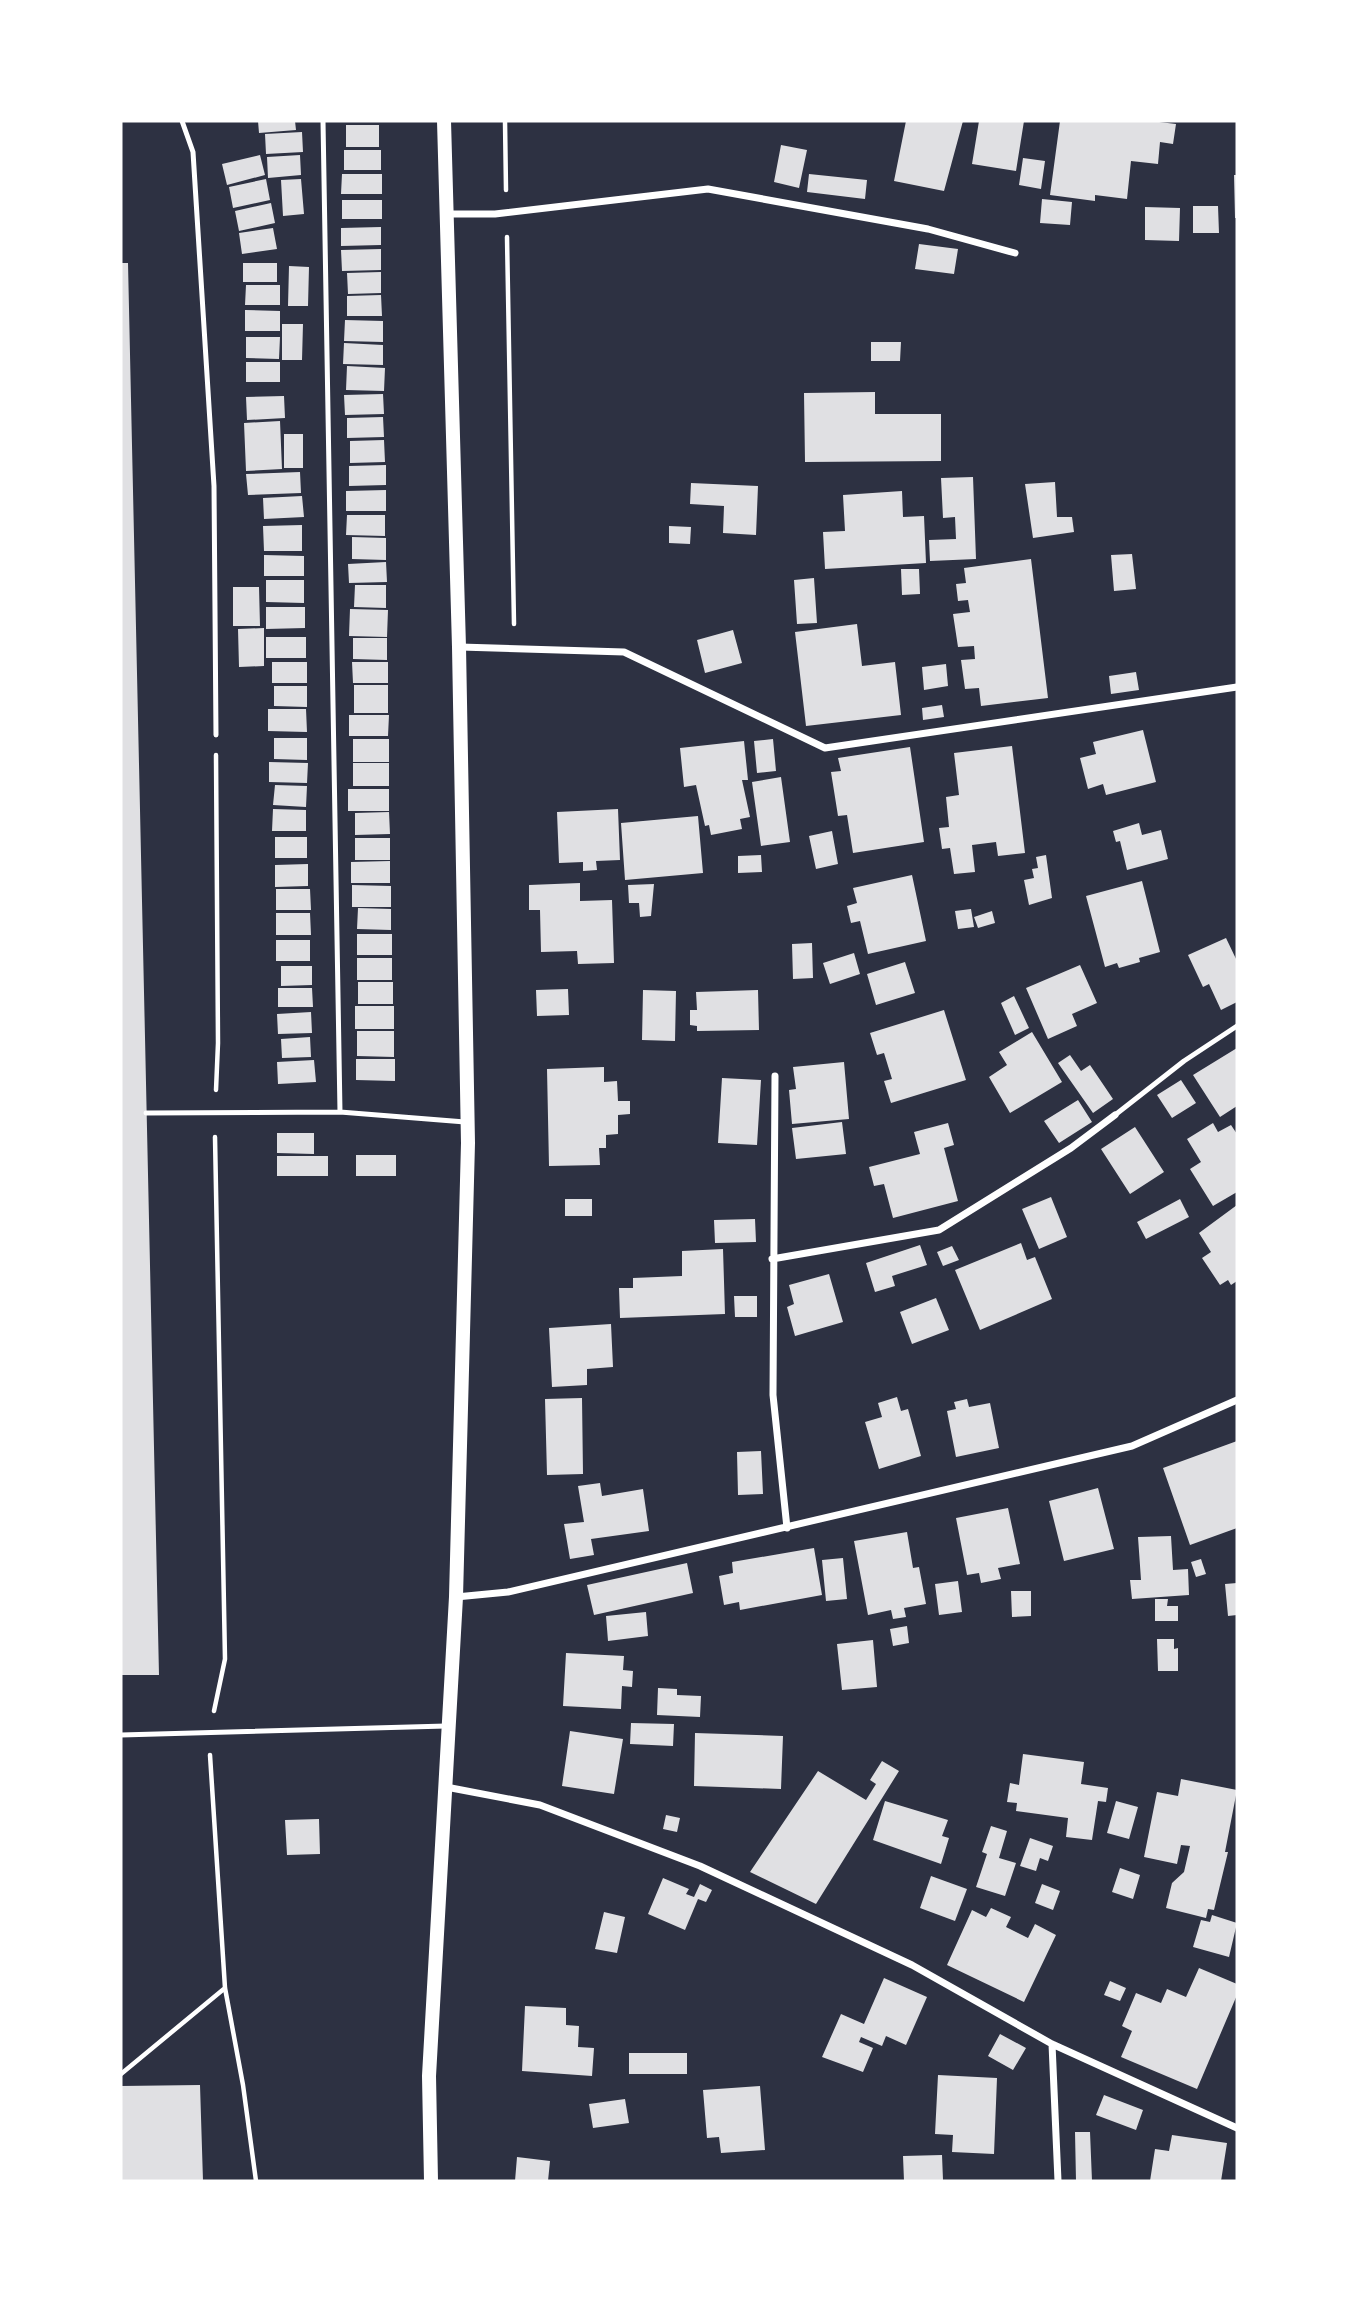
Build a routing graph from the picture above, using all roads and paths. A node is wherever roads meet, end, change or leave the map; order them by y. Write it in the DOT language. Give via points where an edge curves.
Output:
graph roads {
  1 [pos="182,121"];
  2 [pos="323,121"];
  3 [pos="444,121"];
  4 [pos="505,121"];
  5 [pos="506,212"];
  6 [pos="446,214"];
  7 [pos="1015,253"];
  8 [pos="459,647"];
  9 [pos="514,649"];
  10 [pos="1237,687"];
  11 [pos="216,735"];
  12 [pos="1237,1026"];
  13 [pos="775,1076"];
  14 [pos="340,1112"];
  15 [pos="146,1113"];
  16 [pos="215,1113"];
  17 [pos="1115,1115"];
  18 [pos="468,1122"];
  19 [pos="772,1259"];
  20 [pos="1237,1400"];
  21 [pos="787,1528"];
  22 [pos="456,1598"];
  23 [pos="225,1658"];
  24 [pos="449,1726"];
  25 [pos="121,1735"];
  26 [pos="446,1787"];
  27 [pos="213,1823"];
  28 [pos="225,1988"];
  29 [pos="1052,2044"];
  30 [pos="121,2074"];
  31 [pos="1237,2128"];
  32 [pos="256,2181"];
  33 [pos="431,2181"];
  34 [pos="1058,2181"];
  1 -- 11 [label="lane" via="194,152 214,486"];
  2 -- 14 [label="lane"];
  3 -- 6 [label="main road"];
  4 -- 5 [label="path"];
  5 -- 6 [label="street"];
  5 -- 7 [label="street" via="708,189 928,229"];
  5 -- 9 [label="path"];
  6 -- 8 [label="main road"];
  8 -- 9 [label="street"];
  8 -- 18 [label="main road"];
  9 -- 10 [label="street" via="625,652 825,748"];
  11 -- 16 [label="path"];
  12 -- 17 [label="lane"];
  13 -- 19 [label="street"];
  14 -- 16 [label="lane"];
  14 -- 18 [label="lane"];
  15 -- 16 [label="lane"];
  16 -- 23 [label="path"];
  17 -- 19 [label="street" via="1071,1148 939,1230"];
  18 -- 22 [label="main road"];
  19 -- 21 [label="street" via="774,1395"];
  20 -- 21 [label="street" via="1132,1446"];
  21 -- 22 [label="street" via="508,1592"];
  22 -- 24 [label="main road"];
  24 -- 25 [label="lane"];
  24 -- 26 [label="main road"];
  26 -- 29 [label="street" via="540,1805 700,1866 912,1965"];
  26 -- 33 [label="main road" via="429,2076"];
  27 -- 28 [label="path"];
  28 -- 30 [label="path"];
  28 -- 32 [label="path"];
  29 -- 31 [label="street"];
  29 -- 34 [label="street"];
}
